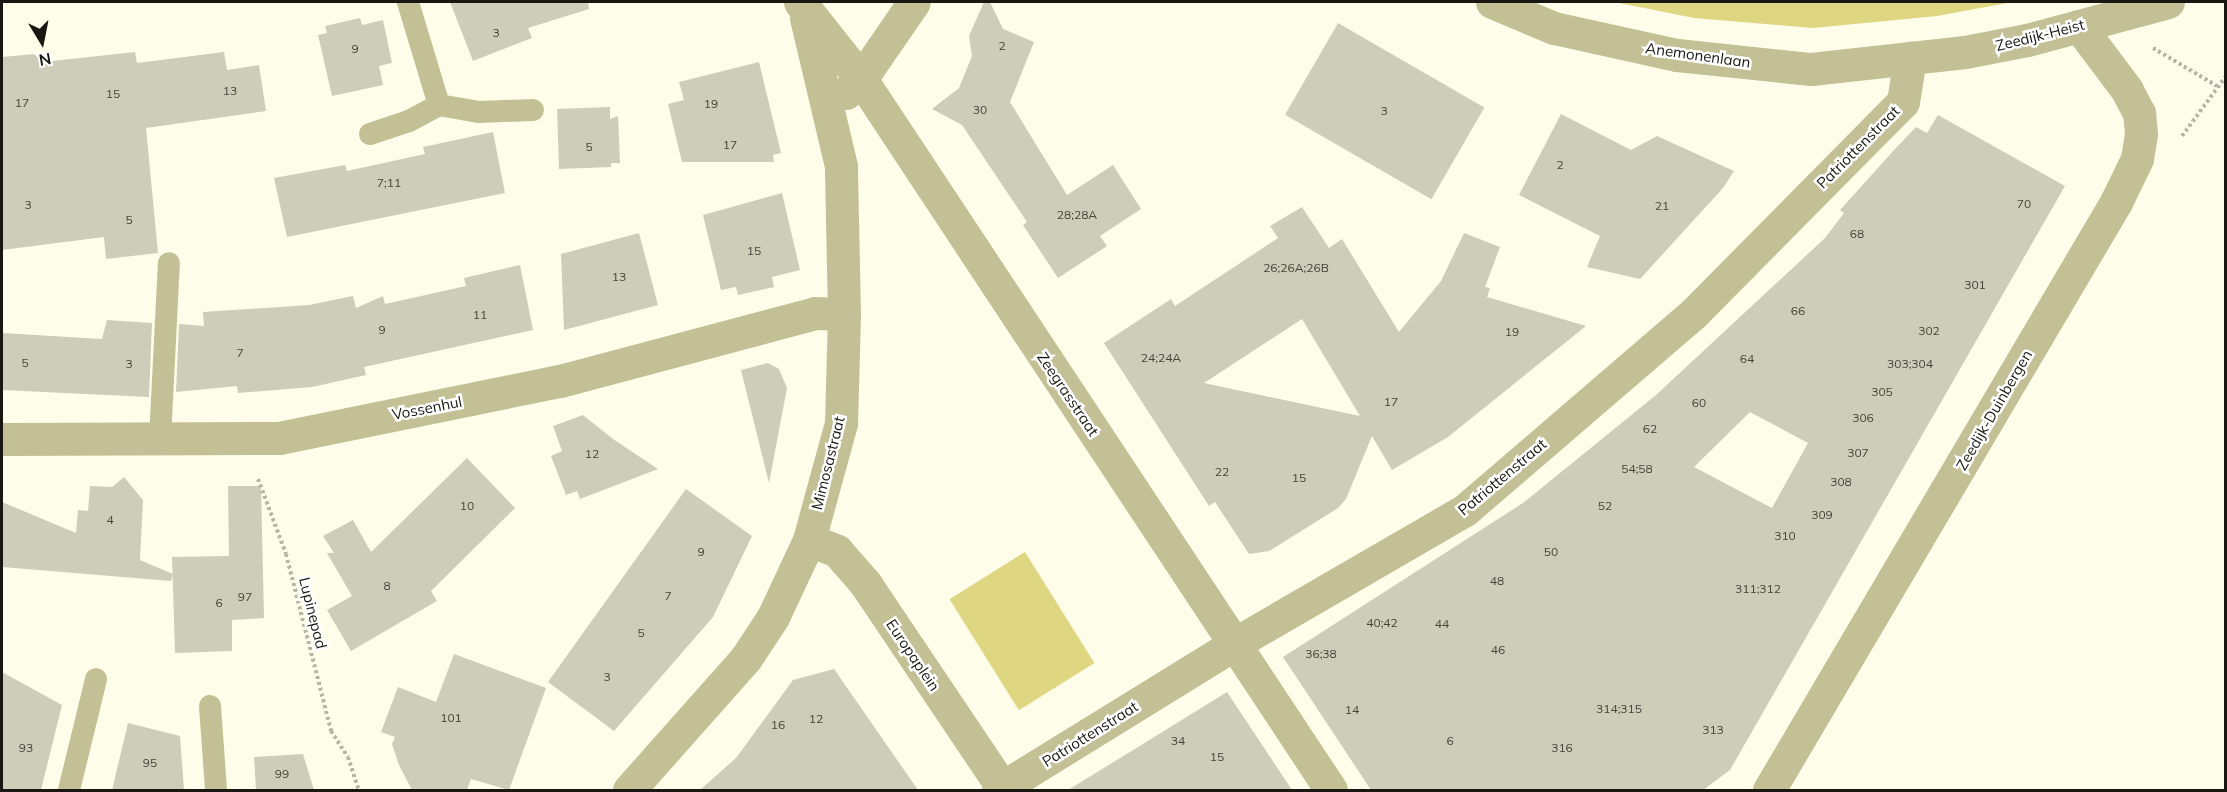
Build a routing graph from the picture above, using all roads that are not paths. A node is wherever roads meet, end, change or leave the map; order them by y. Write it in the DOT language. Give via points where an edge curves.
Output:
graph roads {
  1 [pos="408,2"];
  2 [pos="914,2"];
  3 [pos="1492,2"];
  4 [pos="2168,2"];
  5 [pos="802,4"];
  6 [pos="2079,26"];
  7 [pos="1910,58"];
  8 [pos="861,79"];
  9 [pos="438,105"];
  10 [pos="829,109"];
  11 [pos="533,110"];
  12 [pos="370,134"];
  13 [pos="169,263"];
  14 [pos="844,314"];
  15 [pos="2,439"];
  16 [pos="160,440"];
  17 [pos="809,540"];
  18 [pos="1234,644"];
  19 [pos="96,679"];
  20 [pos="210,706"];
  21 [pos="1000,789"];
  22 [pos="69,790"];
  23 [pos="216,790"];
  24 [pos="629,790"];
  25 [pos="1331,790"];
  26 [pos="1769,790"];
  1 -- 9 [label="lane"];
  2 -- 8 [label="street"];
  3 -- 7 [label="street, Anemonenlaan" via="1554,28 1677,55 1811,69"];
  4 -- 6 [label="street, Zeedijk-Heist"];
  5 -- 8 [label="street, Zeegrasstraat"];
  5 -- 10 [label="street, Mimosastraat"];
  6 -- 7 [label="street, Zeedijk-Heist" via="2016,42"];
  6 -- 26 [label="street, Zeedijk-Duinbergen" via="2127,90 2139,113 2137,159 2116,202"];
  7 -- 18 [label="street, Patriottenstraat" via="1903,102 1693,314 1465,510"];
  8 -- 10 [label="street"];
  8 -- 18 [label="street, Zeegrasstraat"];
  9 -- 11 [label="lane" via="479,112"];
  9 -- 12 [label="lane" via="409,121"];
  10 -- 14 [label="street, Mimosastraat" via="841,166"];
  13 -- 16 [label="lane"];
  14 -- 16 [label="street, Vossenhul" via="815,313 560,381 279,438"];
  14 -- 17 [label="street, Mimosastraat" via="841,423"];
  15 -- 16 [label="street, Vossenhul"];
  17 -- 21 [label="street, Europaplein" via="837,551 865,583"];
  17 -- 24 [label="street, Mimosastraat" via="773,617 746,657"];
  18 -- 21 [label="street, Patriottenstraat"];
  18 -- 25 [label="street, Zeegrasstraat"];
  19 -- 22 [label="lane"];
  20 -- 23 [label="lane"];
}
